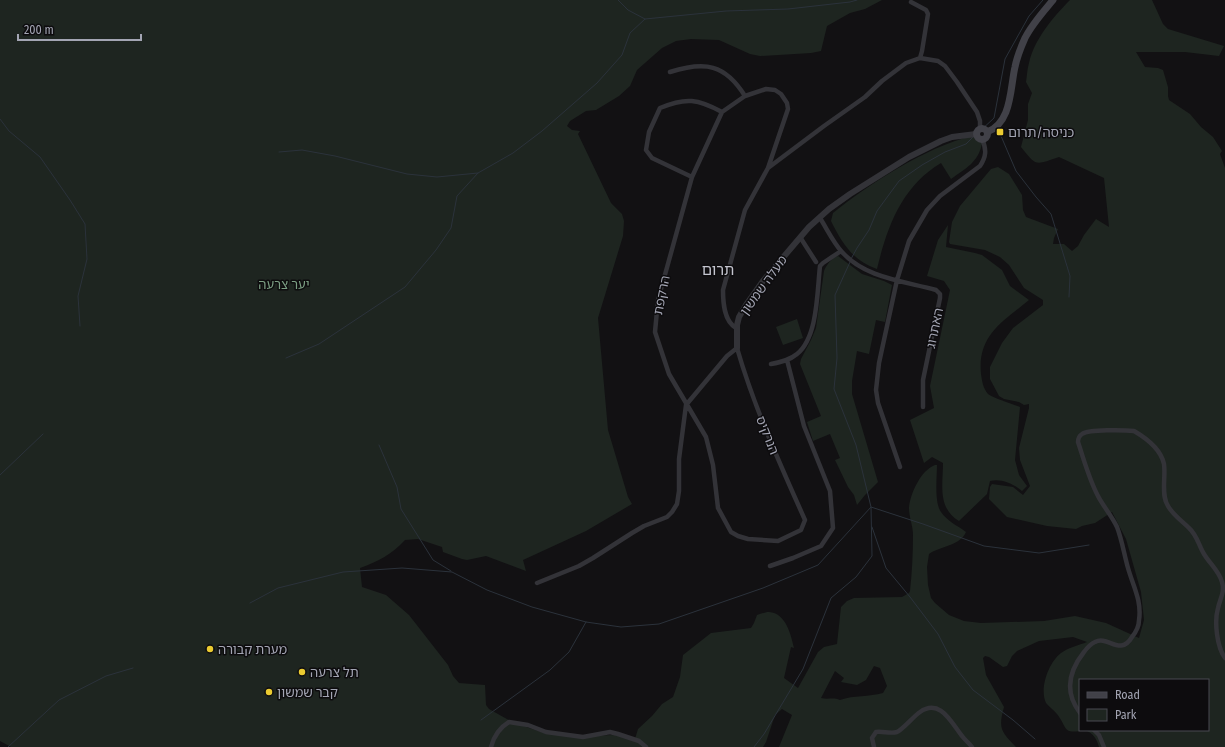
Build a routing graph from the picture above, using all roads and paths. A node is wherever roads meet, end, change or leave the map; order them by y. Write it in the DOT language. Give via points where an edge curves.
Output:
graph roads {
  1 [pos="1053,0"];
  2 [pos="911,2"];
  3 [pos="920,58"];
  4 [pos="670,72"];
  5 [pos="745,96"];
  6 [pos="722,112"];
  7 [pos="978,131"];
  8 [pos="987,132"];
  9 [pos="982,139"];
  10 [pos="768,168"];
  11 [pos="692,177"];
  12 [pos="820,218"];
  13 [pos="800,237"];
  14 [pos="841,251"];
  15 [pos="816,262"];
  16 [pos="897,280"];
  17 [pos="736,328"];
  18 [pos="737,348"];
  19 [pos="787,360"];
  20 [pos="772,364"];
  21 [pos="686,405"];
  22 [pos="924,407"];
  23 [pos="900,467"];
  24 [pos="805,520"];
  25 [pos="770,566"];
  26 [pos="537,583"];
  27 [pos="1225,658"];
  28 [pos="1079,711"];
  29 [pos="1095,731"];
  30 [pos="491,747"];
  31 [pos="646,747"];
  32 [pos="874,747"];
  33 [pos="972,747"];
  34 [pos="1104,747"];
  1 -- 8 [label="main road" via="1026,37 1015,65 1005,113 995,128"];
  2 -- 3 [label="street" via="926,10 928,14"];
  3 -- 7 [label="street" via="938,61 949,71 977,112 980,121"];
  3 -- 10 [label="street" via="897,69 865,97"];
  4 -- 5 [label="street" via="705,66 722,72 737,84"];
  5 -- 6 [label="street"];
  5 -- 10 [label="street" via="766,89 775,90 787,103 788,109"];
  6 -- 11 [label="street, הרקפת"];
  6 -- 11 [label="street" via="693,100 660,108 649,132 646,150 652,158"];
  7 -- 8 [label="main road" via="984,129"];
  7 -- 9 [label="main road" via="978,138"];
  7 -- 12 [label="street, מעלה שמשון" via="941,141 915,154 850,194"];
  8 -- 9 [label="main road" via="986,137"];
  9 -- 16 [label="street" via="986,147 984,160 927,210 909,241"];
  10 -- 17 [label="street" via="745,210 723,290 727,317"];
  11 -- 21 [label="street, הרקפת" via="658,300 655,332 669,374"];
  12 -- 13 [label="street, מעלה שמשון"];
  12 -- 14 [label="street"];
  13 -- 15 [label="street"];
  13 -- 17 [label="street, מעלה שמשון" via="763,281 739,317"];
  14 -- 16 [label="street" via="862,268"];
  14 -- 19 [label="street" via="820,266 809,337 798,354"];
  16 -- 22 [label="street, האתרוג" via="936,290 940,294 923,380"];
  16 -- 23 [label="street" via="879,363 876,390"];
  17 -- 18 [label="street, מעלה שמשון"];
  18 -- 21 [label="street" via="727,356"];
  18 -- 24 [label="street, הנרקיס" via="775,453"];
  19 -- 20 [label="street"];
  19 -- 25 [label="street" via="804,426 830,490 833,528 821,546"];
  21 -- 24 [label="street, הרקפת" via="706,437 713,465 718,508 730,532 748,539 778,541 801,530"];
  21 -- 26 [label="street" via="679,459 679,490 677,504 672,512 579,566"];
  27 -- 28 [label="street" via="1219,646 1217,620 1223,584 1193,532 1165,501 1164,464 1160,455 1134,431 1084,432 1078,442 1097,495 1122,540 1140,606 1136,632 1125,645 1116,646 1101,640 1096,641 1076,662 1071,688 1072,698"];
  29 -- 34 [label="street"];
  30 -- 31 [label="street" via="497,732 509,722 528,725 546,732 583,737 610,732 639,741"];
  32 -- 33 [label="street" via="872,738 876,732 899,731 929,707 944,713"];
}
